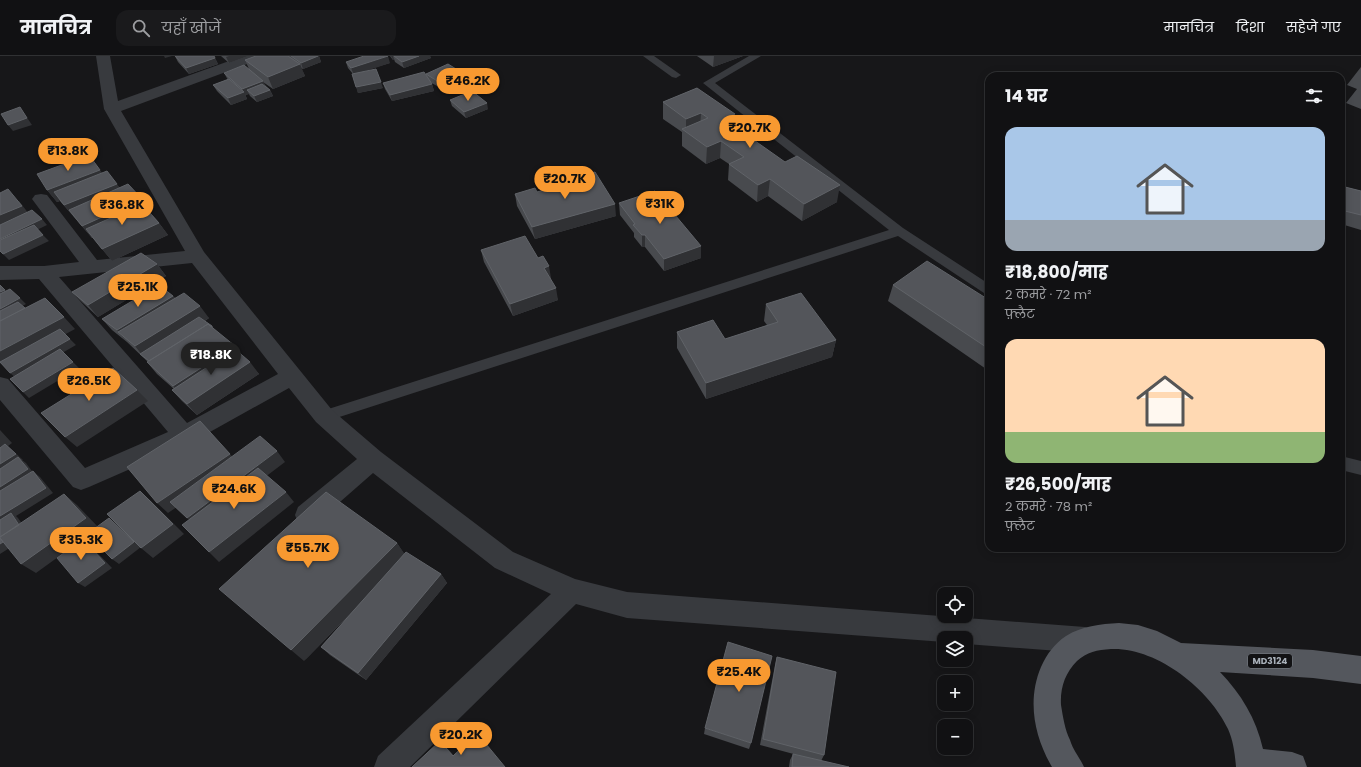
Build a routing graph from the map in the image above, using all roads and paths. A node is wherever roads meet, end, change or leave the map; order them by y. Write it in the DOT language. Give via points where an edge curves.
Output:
graph roads {
  1 [pos="103,56"];
  2 [pos="256,56"];
  3 [pos="648,56"];
  4 [pos="756,56"];
  5 [pos="676,75"];
  6 [pos="112,109"];
  7 [pos="41,199"];
  8 [pos="899,231"];
  9 [pos="197,256"];
  10 [pos="92,266"];
  11 [pos="44,272"];
  12 [pos="0,273"];
  13 [pos="985,287"];
  14 [pos="292,376"];
  15 [pos="0,385"];
  16 [pos="324,416"];
  17 [pos="184,435"];
  18 [pos="373,459"];
  19 [pos="1345,464"];
  20 [pos="1361,468"];
  21 [pos="291,529"];
  22 [pos="572,591"];
  23 [pos="1085,640"];
  24 [pos="1179,656"];
  25 [pos="1361,670"];
  26 [pos="1251,764"];
  27 [pos="1065,766"];
  28 [pos="389,767"];
  29 [pos="1292,767"];
  1 -- 6 [label="street"];
  2 -- 6 [label="street"];
  3 -- 5 [label="lane"];
  4 -- 8 [label="lane" via="708,83"];
  6 -- 9 [label="street"];
  7 -- 10 [label="street"];
  8 -- 13 [label="lane"];
  8 -- 16 [label="lane"];
  9 -- 10 [label="street"];
  9 -- 14 [label="street"];
  10 -- 11 [label="street"];
  11 -- 12 [label="street"];
  11 -- 17 [label="street"];
  14 -- 16 [label="street"];
  14 -- 17 [label="street"];
  15 -- 17 [label="street" via="81,480"];
  16 -- 18 [label="street"];
  18 -- 21 [label="street"];
  18 -- 22 [label="street" via="504,560"];
  19 -- 20 [label="lane"];
  22 -- 23 [label="street" via="627,605"];
  22 -- 28 [label="street"];
  23 -- 24 [label="main road" via="1114,634 1146,640"];
  23 -- 27 [label="main road" via="1064,653 1051,674 1046,700 1051,731"];
  24 -- 25 [label="main road, MD3124" via="1313,664"];
  24 -- 26 [label="main road" via="1209,680 1234,710 1249,746"];
  26 -- 29 [label="main road"];
}
